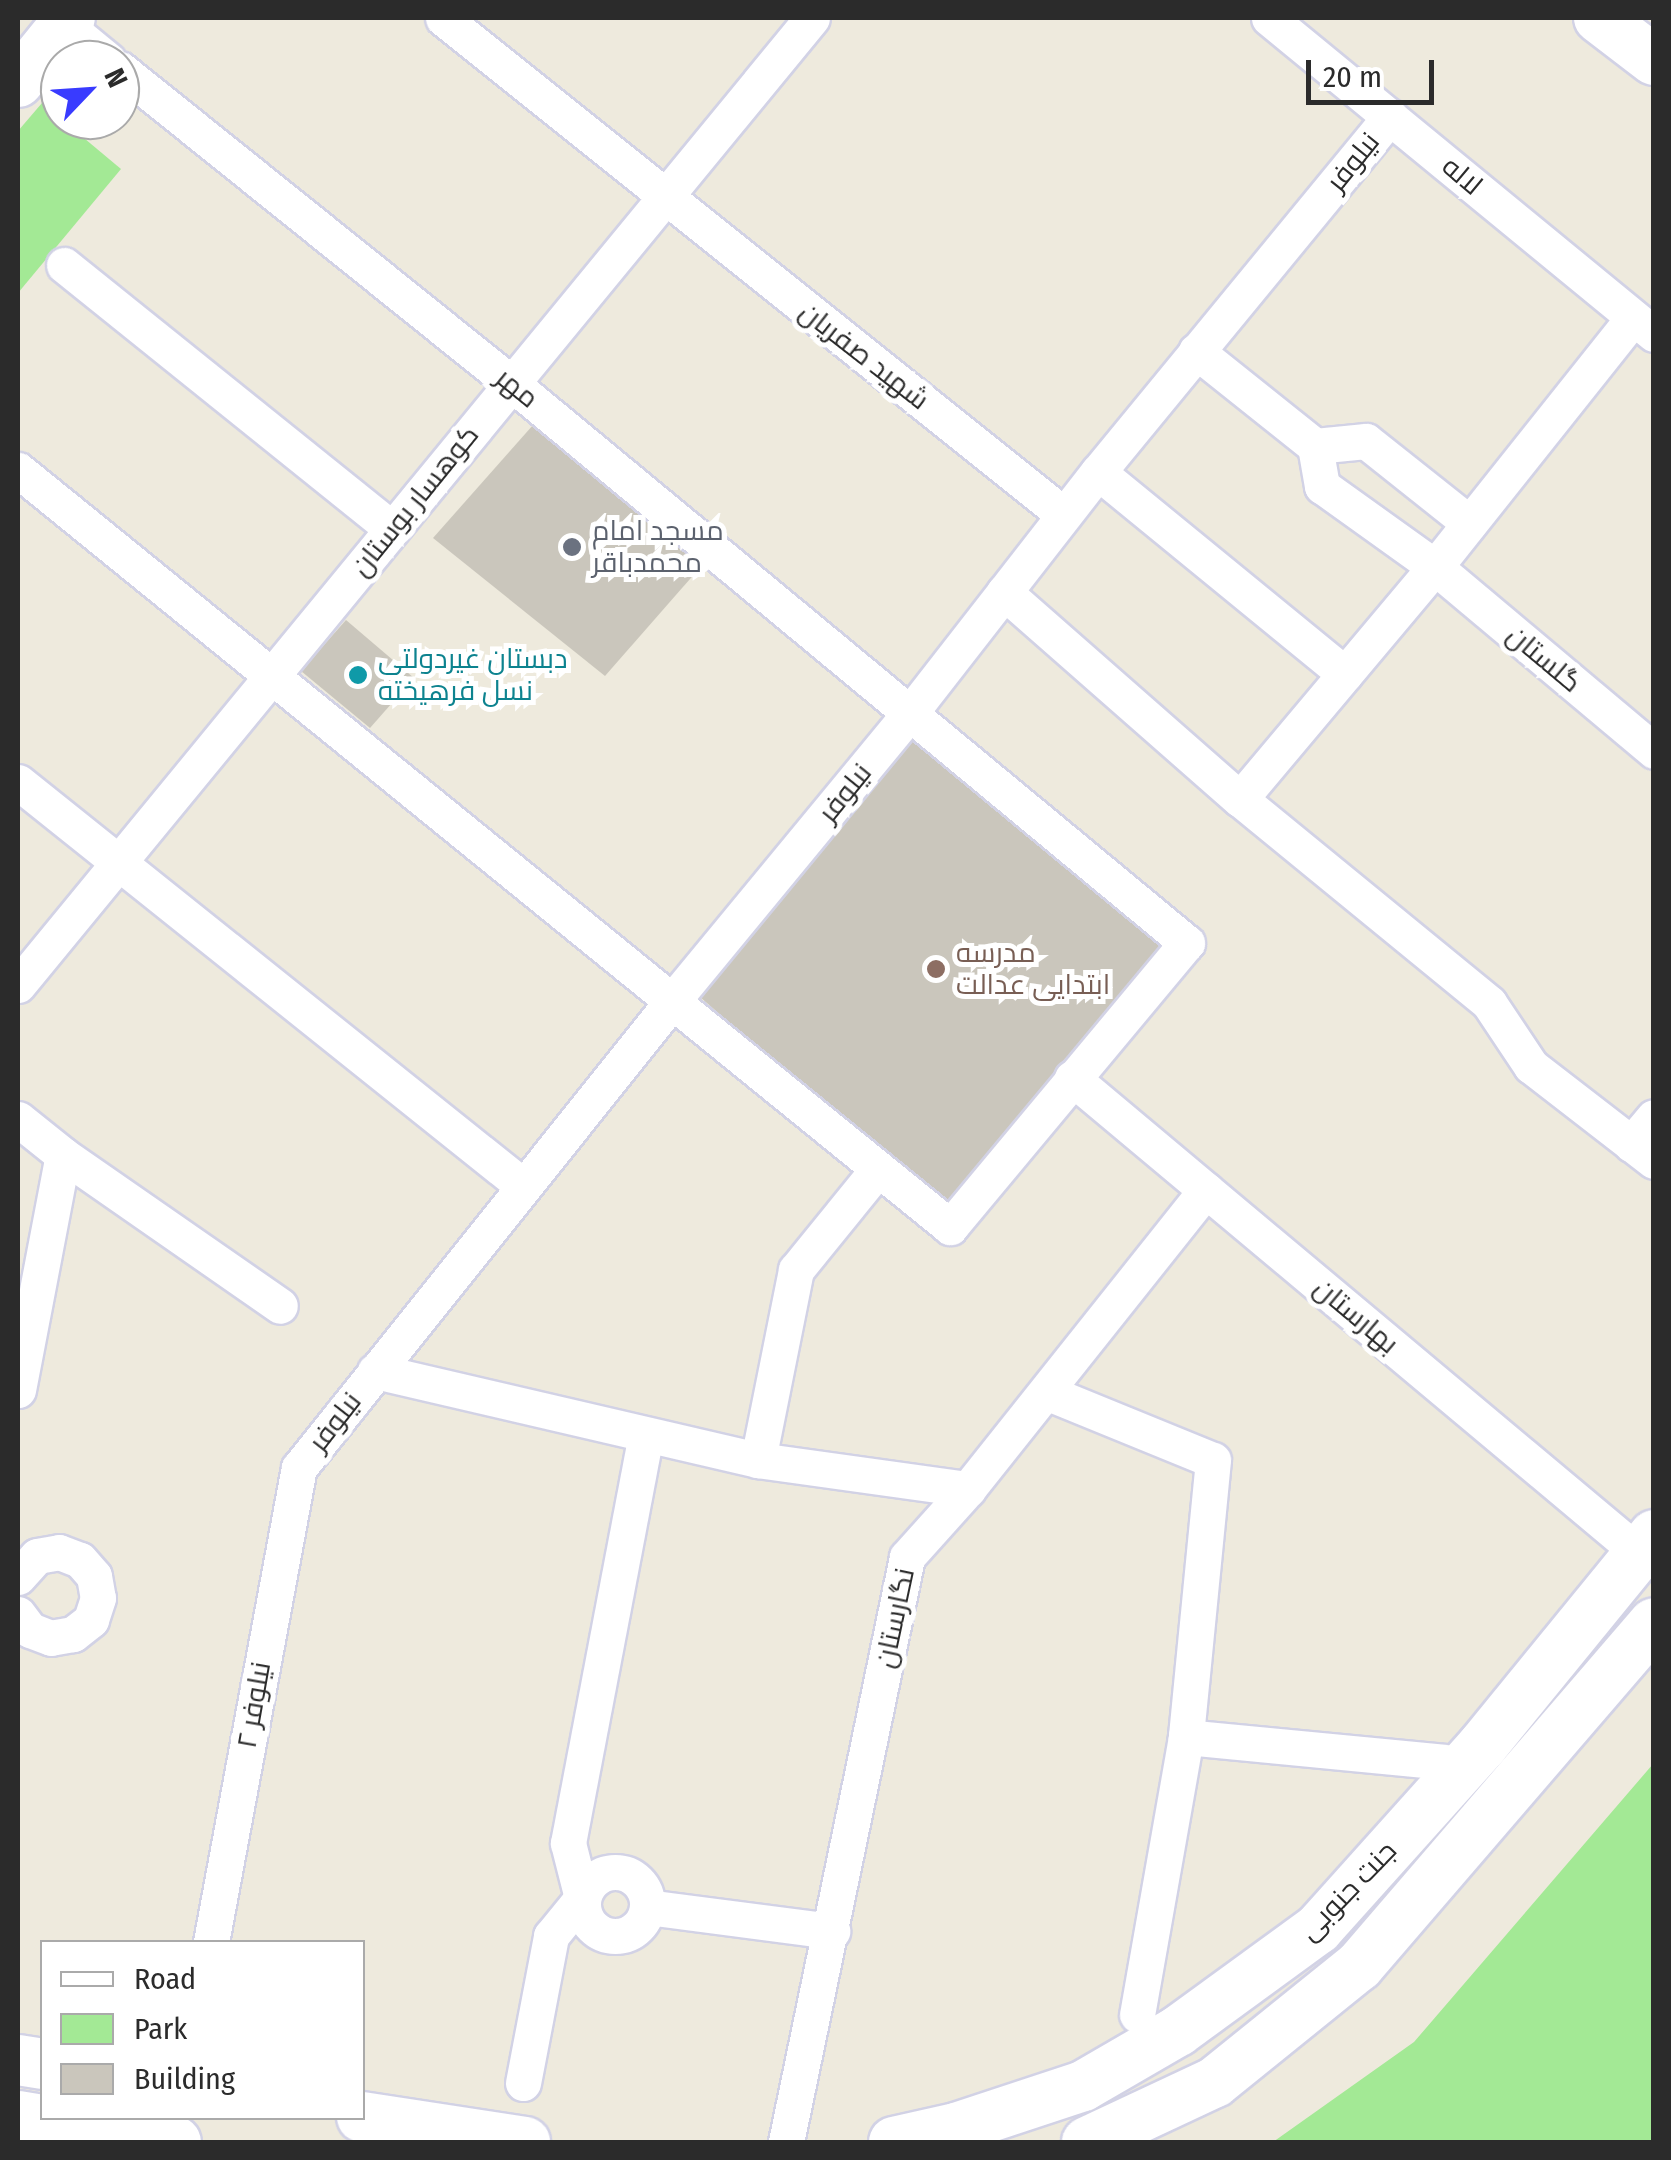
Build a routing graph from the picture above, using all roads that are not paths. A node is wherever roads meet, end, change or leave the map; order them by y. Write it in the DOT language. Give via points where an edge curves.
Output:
graph roads {
  1 [pos="442,18"];
  2 [pos="812,18"];
  3 [pos="1270,18"];
  4 [pos="1599,18"];
  5 [pos="67,21"];
  6 [pos="87,40"];
  7 [pos="1654,60"];
  8 [pos="18,82"];
  9 [pos="140,86"];
  10 [pos="1390,116"];
  11 [pos="664,198"];
  12 [pos="64,264"];
  13 [pos="1643,326"];
  14 [pos="1196,352"];
  15 [pos="511,383"];
  16 [pos="1315,446"];
  17 [pos="18,470"];
  18 [pos="1098,472"];
  19 [pos="1064,515"];
  20 [pos="1469,523"];
  21 [pos="392,528"];
  22 [pos="1435,567"];
  23 [pos="1004,592"];
  24 [pos="1346,674"];
  25 [pos="270,677"];
  26 [pos="911,712"];
  27 [pos="1654,751"];
  28 [pos="18,782"];
  29 [pos="1240,799"];
  30 [pos="117,864"];
  31 [pos="18,986"];
  32 [pos="674,999"];
  33 [pos="1072,1078"];
  34 [pos="18,1119"];
  35 [pos="1646,1141"];
  36 [pos="62,1155"];
  37 [pos="877,1170"];
  38 [pos="523,1186"];
  39 [pos="1206,1190"];
  40 [pos="280,1306"];
  41 [pos="375,1371"];
  42 [pos="18,1390"];
  43 [pos="1046,1392"];
  44 [pos="646,1436"];
  45 [pos="758,1460"];
  46 [pos="300,1468"];
  47 [pos="968,1489"];
  48 [pos="1646,1544"];
  49 [pos="18,1577"];
  50 [pos="18,1614"];
  51 [pos="1654,1623"];
  52 [pos="1186,1737"];
  53 [pos="1444,1762"];
  54 [pos="582,1898"];
  55 [pos="832,1932"];
  56 [pos="211,1940"];
  57 [pos="1137,2015"];
  58 [pos="523,2082"];
  59 [pos="365,2117"];
  60 [pos="42,2120"];
  61 [pos="176,2142"];
  62 [pos="524,2142"];
  63 [pos="786,2142"];
  64 [pos="894,2142"];
  65 [pos="1088,2142"];
  1 -- 11 [label="street, شهید صفریان"];
  2 -- 11 [label="street, کوهسار بوستان"];
  3 -- 10 [label="street, لاله"];
  4 -- 7 [label="main road"];
  5 -- 6 [label="street"];
  5 -- 8 [label="main road"];
  9 -- 15 [label="street, مهر"];
  10 -- 13 [label="street, لاله"];
  10 -- 14 [label="street, نیلوفر"];
  11 -- 15 [label="street, کوهسار بوستان"];
  11 -- 19 [label="street, شهید صفریان"];
  12 -- 21 [label="street"];
  13 -- 20 [label="street"];
  14 -- 16 [label="street"];
  14 -- 18 [label="street, نیلوفر"];
  15 -- 21 [label="street, کوهسار بوستان"];
  15 -- 26 [label="street, مهر"];
  16 -- 20 [label="street" via="1366,442"];
  16 -- 22 [label="street, گلستان" via="1322,486"];
  17 -- 25 [label="street"];
  18 -- 19 [label="street, نیلوفر"];
  18 -- 24 [label="street"];
  19 -- 23 [label="street, نیلوفر"];
  20 -- 22 [label="street"];
  21 -- 25 [label="street, کوهسار بوستان"];
  22 -- 24 [label="street"];
  22 -- 27 [label="street, گلستان"];
  23 -- 26 [label="street, نیلوفر"];
  23 -- 29 [label="street"];
  24 -- 29 [label="street"];
  25 -- 30 [label="street, کوهسار بوستان"];
  25 -- 32 [label="street"];
  26 -- 32 [label="street, نیلوفر"];
  26 -- 33 [label="street, مهر" via="1187,943"];
  28 -- 30 [label="street"];
  29 -- 35 [label="street" via="1488,1003 1531,1066"];
  30 -- 31 [label="street, کوهسار بوستان"];
  30 -- 38 [label="street"];
  32 -- 37 [label="street"];
  32 -- 38 [label="street, نیلوفر"];
  33 -- 37 [label="street" via="950,1227"];
  33 -- 39 [label="street, بهارستان"];
  34 -- 36 [label="street"];
  36 -- 40 [label="street"];
  36 -- 42 [label="street"];
  37 -- 45 [label="street" via="796,1270"];
  38 -- 41 [label="street, نیلوفر"];
  39 -- 43 [label="street, نگارستان"];
  39 -- 48 [label="street, بهارستان"];
  41 -- 44 [label="street"];
  41 -- 46 [label="street, نیلوفر"];
  43 -- 47 [label="street, نگارستان"];
  43 -- 52 [label="street" via="1213,1460"];
  44 -- 45 [label="street"];
  44 -- 54 [label="street" via="568,1843"];
  45 -- 47 [label="street"];
  46 -- 56 [label="street, نیلوفر ۲"];
  47 -- 55 [label="street, نگارستان" via="907,1557"];
  48 -- 64 [label="main road, جنت جنوبی" via="1483,1745 1318,1929 1178,2030 1083,2086"];
  49 -- 50 [label="street" via="36,1556 59,1552 80,1560 94,1576 98,1598 91,1620 73,1634 52,1638 30,1630"];
  51 -- 65 [label="main road, جنت جنوبی" via="1359,1966 1215,2082"];
  52 -- 53 [label="street"];
  52 -- 57 [label="street"];
  54 -- 55 [label="street" via="588,1923 606,1934 640,1926 648,1907"];
  54 -- 58 [label="street" via="551,1936"];
  55 -- 63 [label="street, نگارستان"];
  59 -- 62 [label="main road"];
  60 -- 61 [label="main road"];
}
